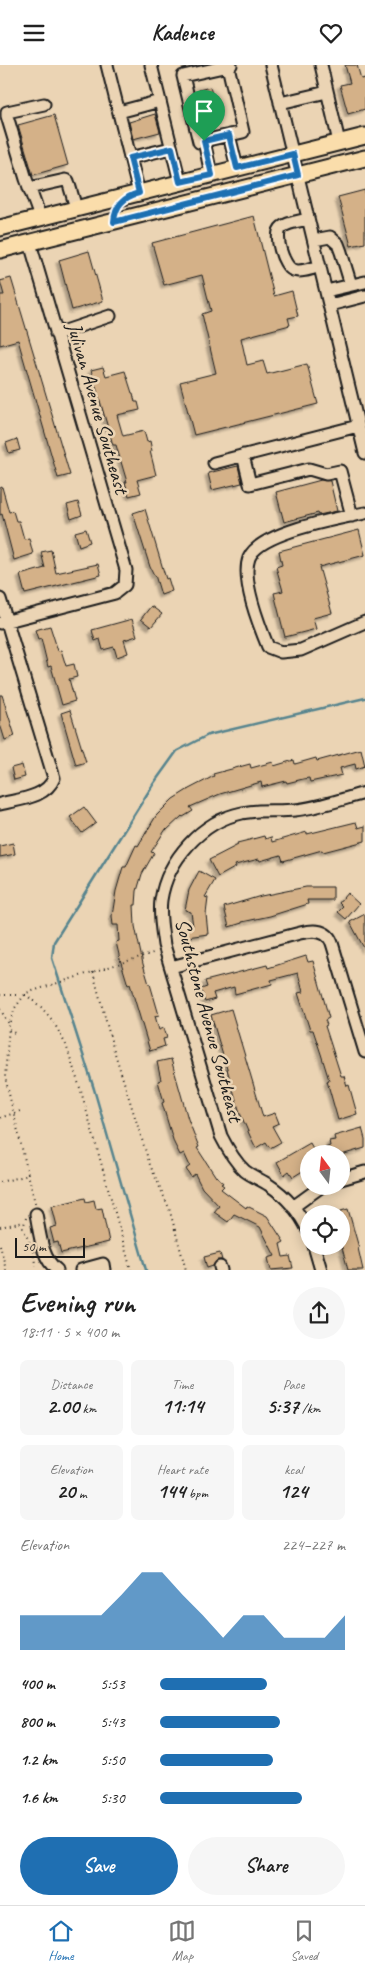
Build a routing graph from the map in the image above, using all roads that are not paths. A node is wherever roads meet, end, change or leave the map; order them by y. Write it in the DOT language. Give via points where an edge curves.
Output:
graph roads {
  1 [pos="108,65"];
  2 [pos="151,65"];
  3 [pos="230,65"];
  4 [pos="321,65"];
  5 [pos="270,66"];
  6 [pos="327,92"];
  7 [pos="160,101"];
  8 [pos="280,103"];
  9 [pos="44,104"];
  10 [pos="119,112"];
  11 [pos="229,135"];
  12 [pos="365,136"];
  13 [pos="201,142"];
  14 [pos="339,142"];
  15 [pos="172,148"];
  16 [pos="293,154"];
  17 [pos="130,158"];
  18 [pos="365,158"];
  19 [pos="237,168"];
  20 [pos="212,175"];
  21 [pos="298,175"];
  22 [pos="180,182"];
  23 [pos="29,188"];
  24 [pos="135,194"];
  25 [pos="76,208"];
  26 [pos="44,216"];
  27 [pos="308,219"];
  28 [pos="114,222"];
  29 [pos="0,228"];
  30 [pos="314,240"];
  31 [pos="30,243"];
  32 [pos="0,251"];
  33 [pos="320,267"];
  34 [pos="365,282"];
  35 [pos="351,285"];
  36 [pos="326,291"];
  37 [pos="365,296"];
  38 [pos="330,305"];
  39 [pos="110,316"];
  40 [pos="56,334"];
  41 [pos="358,426"];
  42 [pos="365,453"];
  43 [pos="243,455"];
  44 [pos="214,463"];
  45 [pos="365,513"];
  46 [pos="352,516"];
  47 [pos="0,599"];
  48 [pos="3,622"];
  49 [pos="365,622"];
  50 [pos="365,793"];
  51 [pos="0,804"];
  52 [pos="171,967"];
  53 [pos="365,1052"];
  54 [pos="365,1172"];
  55 [pos="350,1176"];
  56 [pos="310,1195"];
  57 [pos="293,1207"];
  58 [pos="33,1213"];
  59 [pos="300,1216"];
  60 [pos="317,1255"];
  61 [pos="58,1270"];
  62 [pos="81,1270"];
  63 [pos="104,1270"];
  64 [pos="321,1270"];
  1 -- 10 [label="street"];
  2 -- 7 [label="street"];
  3 -- 11 [label="street" via="243,132"];
  3 -- 13 [label="street" via="184,76"];
  4 -- 6 [label="street"];
  5 -- 8 [label="street"];
  6 -- 8 [label="street"];
  6 -- 14 [label="street"];
  7 -- 10 [label="street"];
  7 -- 15 [label="street"];
  8 -- 16 [label="street"];
  9 -- 23 [label="street" via="7,112"];
  10 -- 17 [label="street"];
  11 -- 13 [label="street"];
  11 -- 19 [label="street"];
  12 -- 14 [label="main road"];
  13 -- 20 [label="street"];
  14 -- 16 [label="main road"];
  15 -- 17 [label="street"];
  15 -- 22 [label="street"];
  16 -- 19 [label="main road"];
  16 -- 21 [label="street"];
  17 -- 24 [label="street"];
  18 -- 21 [label="main road"];
  19 -- 20 [label="main road"];
  20 -- 22 [label="main road"];
  21 -- 27 [label="street"];
  21 -- 28 [label="main road"];
  22 -- 24 [label="main road"];
  23 -- 25 [label="street" via="68,181"];
  23 -- 26 [label="street"];
  24 -- 25 [label="main road"];
  24 -- 28 [label="main road" via="117,206"];
  25 -- 26 [label="main road"];
  26 -- 29 [label="main road"];
  26 -- 31 [label="main road" via="34,228"];
  27 -- 30 [label="street"];
  27 -- 33 [label="street" via="279,230 281,252 293,270"];
  28 -- 31 [label="main road"];
  30 -- 33 [label="street"];
  30 -- 35 [label="street" via="330,237 338,244"];
  31 -- 32 [label="main road"];
  31 -- 40 [label="street, Julivan Avenue Southeast"];
  33 -- 36 [label="street"];
  34 -- 35 [label="street"];
  35 -- 36 [label="street"];
  36 -- 38 [label="street"];
  37 -- 38 [label="street"];
  38 -- 41 [label="street"];
  39 -- 40 [label="street"];
  40 -- 48 [label="street, Julivan Avenue Southeast" via="126,570 125,585 115,593"];
  41 -- 42 [label="street"];
  41 -- 43 [label="street"];
  43 -- 44 [label="street"];
  43 -- 46 [label="street" via="250,484 309,469 326,474 340,471"];
  45 -- 46 [label="street"];
  46 -- 49 [label="street" via="282,532 265,541 250,556 246,572 268,647 282,652 300,650"];
  47 -- 48 [label="street"];
  48 -- 51 [label="street" via="54,778 44,792"];
  50 -- 52 [label="street, Southstone Avenue Southeast" via="296,811 235,814 216,823 190,843 170,871 162,898 160,914"];
  52 -- 53 [label="street" via="300,933 327,935"];
  52 -- 57 [label="street, Southstone Avenue Southeast" via="216,1123 226,1145 246,1171 271,1186"];
  54 -- 55 [label="street"];
  56 -- 57 [label="street"];
  57 -- 59 [label="street, Southstone Avenue Southeast"];
  58 -- 61 [label="street" via="44,1252"];
  60 -- 64 [label="street"];
  62 -- 63 [label="street" via="103,1264"];
}
